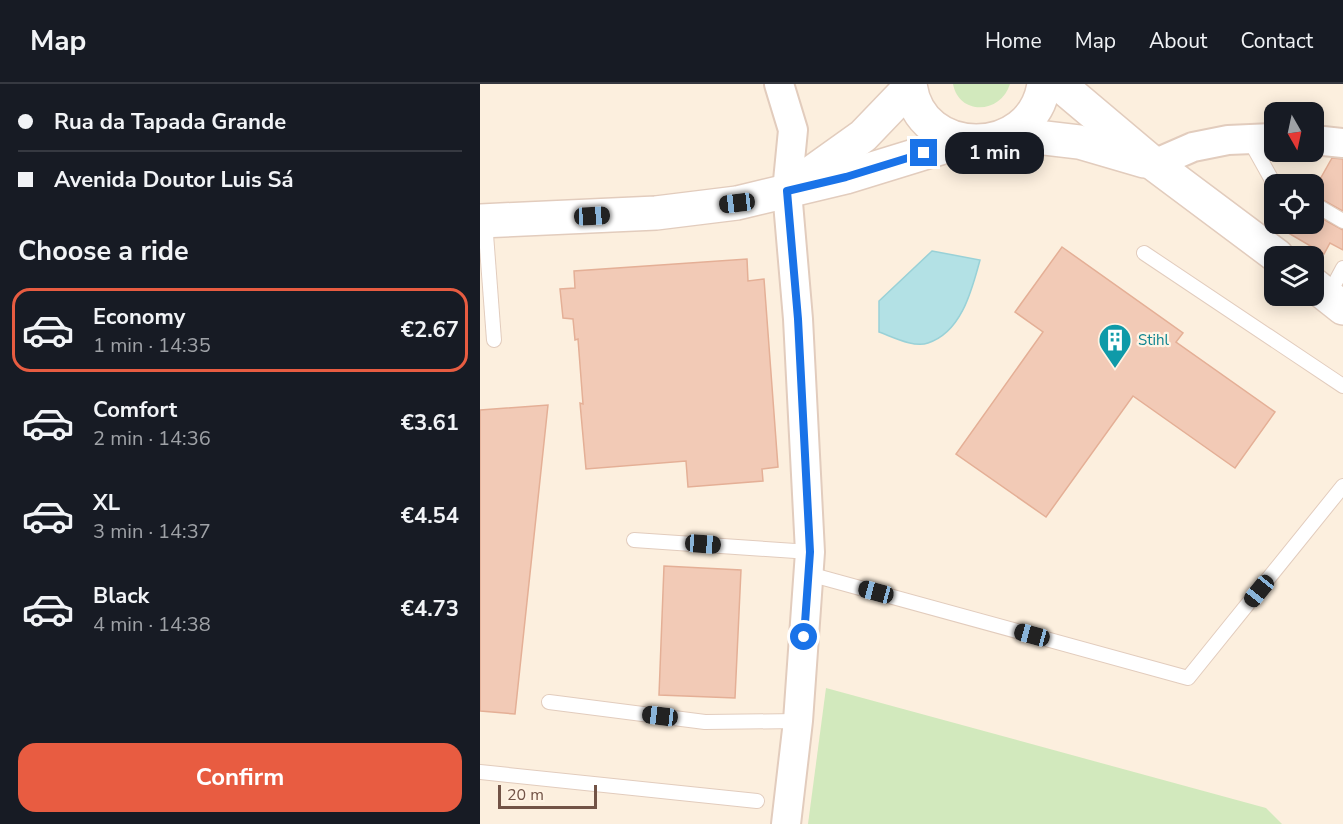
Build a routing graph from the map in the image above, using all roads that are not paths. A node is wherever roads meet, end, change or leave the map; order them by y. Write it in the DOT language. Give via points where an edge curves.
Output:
graph roads {
  1 [pos="779,84"];
  2 [pos="1044,84"];
  3 [pos="1059,84"];
  4 [pos="910,86"];
  5 [pos="1002,138"];
  6 [pos="1262,138"];
  7 [pos="963,141"];
  8 [pos="1324,141"];
  9 [pos="1343,143"];
  10 [pos="1154,165"];
  11 [pos="1271,174"];
  12 [pos="787,191"];
  13 [pos="1324,210"];
  14 [pos="1343,220"];
  15 [pos="482,221"];
  16 [pos="1264,246"];
  17 [pos="1144,253"];
  18 [pos="494,340"];
  19 [pos="1343,386"];
  20 [pos="1343,486"];
  21 [pos="634,540"];
  22 [pos="809,563"];
  23 [pos="549,702"];
  24 [pos="798,721"];
  25 [pos="480,772"];
  26 [pos="757,801"];
  27 [pos="786,824"];
  1 -- 12 [label="street" via="792,130"];
  2 -- 5 [label="street" via="1034,112"];
  3 -- 10 [label="street"];
  4 -- 7 [label="street" via="928,122"];
  4 -- 12 [label="street" via="863,136"];
  5 -- 7 [label="street"];
  5 -- 10 [label="street" via="1079,142"];
  6 -- 10 [label="street" via="1194,147"];
  6 -- 11 [label="lane"];
  7 -- 12 [label="street"];
  8 -- 9 [label="street"];
  10 -- 16 [label="street"];
  12 -- 15 [label="street" via="737,203 656,213"];
  12 -- 22 [label="street" via="798,319"];
  13 -- 14 [label="lane"];
  15 -- 18 [label="lane"];
  17 -- 19 [label="lane"];
  20 -- 22 [label="lane" via="1188,678"];
  21 -- 22 [label="lane"];
  22 -- 24 [label="street"];
  23 -- 24 [label="lane" via="705,722"];
  24 -- 27 [label="street"];
  25 -- 26 [label="lane"];
}
